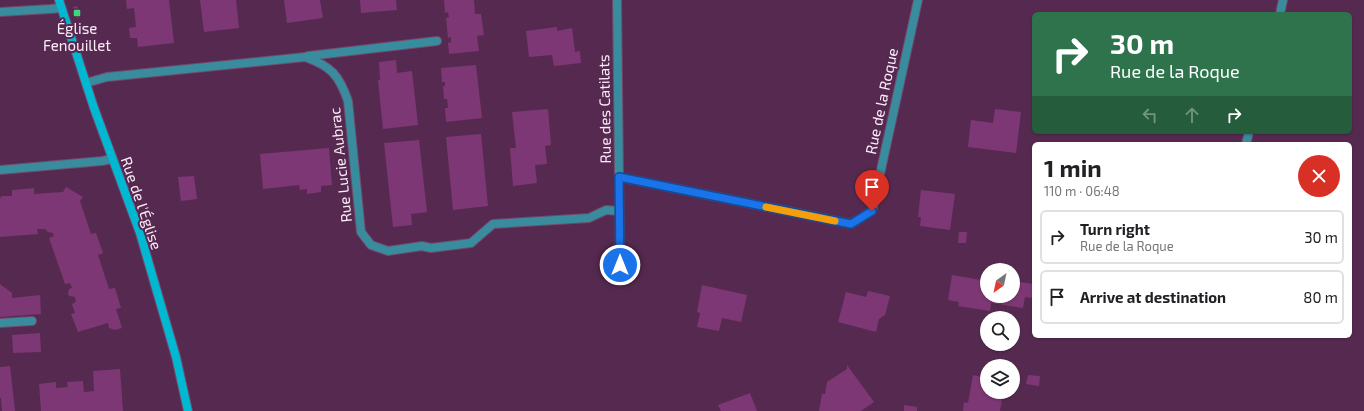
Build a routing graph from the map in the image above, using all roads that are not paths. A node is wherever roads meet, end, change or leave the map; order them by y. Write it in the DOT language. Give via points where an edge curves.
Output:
graph roads {
  1 [pos="617,0"];
  2 [pos="918,0"];
  3 [pos="1283,0"];
  4 [pos="60,4"];
  5 [pos="0,12"];
  6 [pos="1280,12"];
  7 [pos="437,41"];
  8 [pos="305,57"];
  9 [pos="86,83"];
  10 [pos="112,159"];
  11 [pos="0,170"];
  12 [pos="619,177"];
  13 [pos="620,211"];
  14 [pos="620,265"];
  15 [pos="32,321"];
  16 [pos="0,323"];
  17 [pos="188,411"];
  1 -- 12 [label="street, Rue des Catilats"];
  2 -- 12 [label="street, Rue de la Roque" via="872,211 851,224"];
  3 -- 6 [label="street"];
  4 -- 5 [label="street, Rue de l'Église" via="50,9"];
  4 -- 9 [label="main road, Rue de l'Église"];
  7 -- 8 [label="street, Rue Lucie Aubrac"];
  8 -- 9 [label="street, Rue Lucie Aubrac" via="107,77"];
  8 -- 13 [label="street, Rue Lucie Aubrac" via="322,63 336,76 348,101 361,232 371,245 388,251 471,243 493,224 589,218 606,210"];
  9 -- 10 [label="main road, Rue de l'Église"];
  10 -- 11 [label="street"];
  10 -- 17 [label="main road, Rue de l'Église" via="140,233 176,357"];
  12 -- 13 [label="street, Rue des Catilats"];
  13 -- 14 [label="street, Rue des Catilats"];
  15 -- 16 [label="street"];
}
